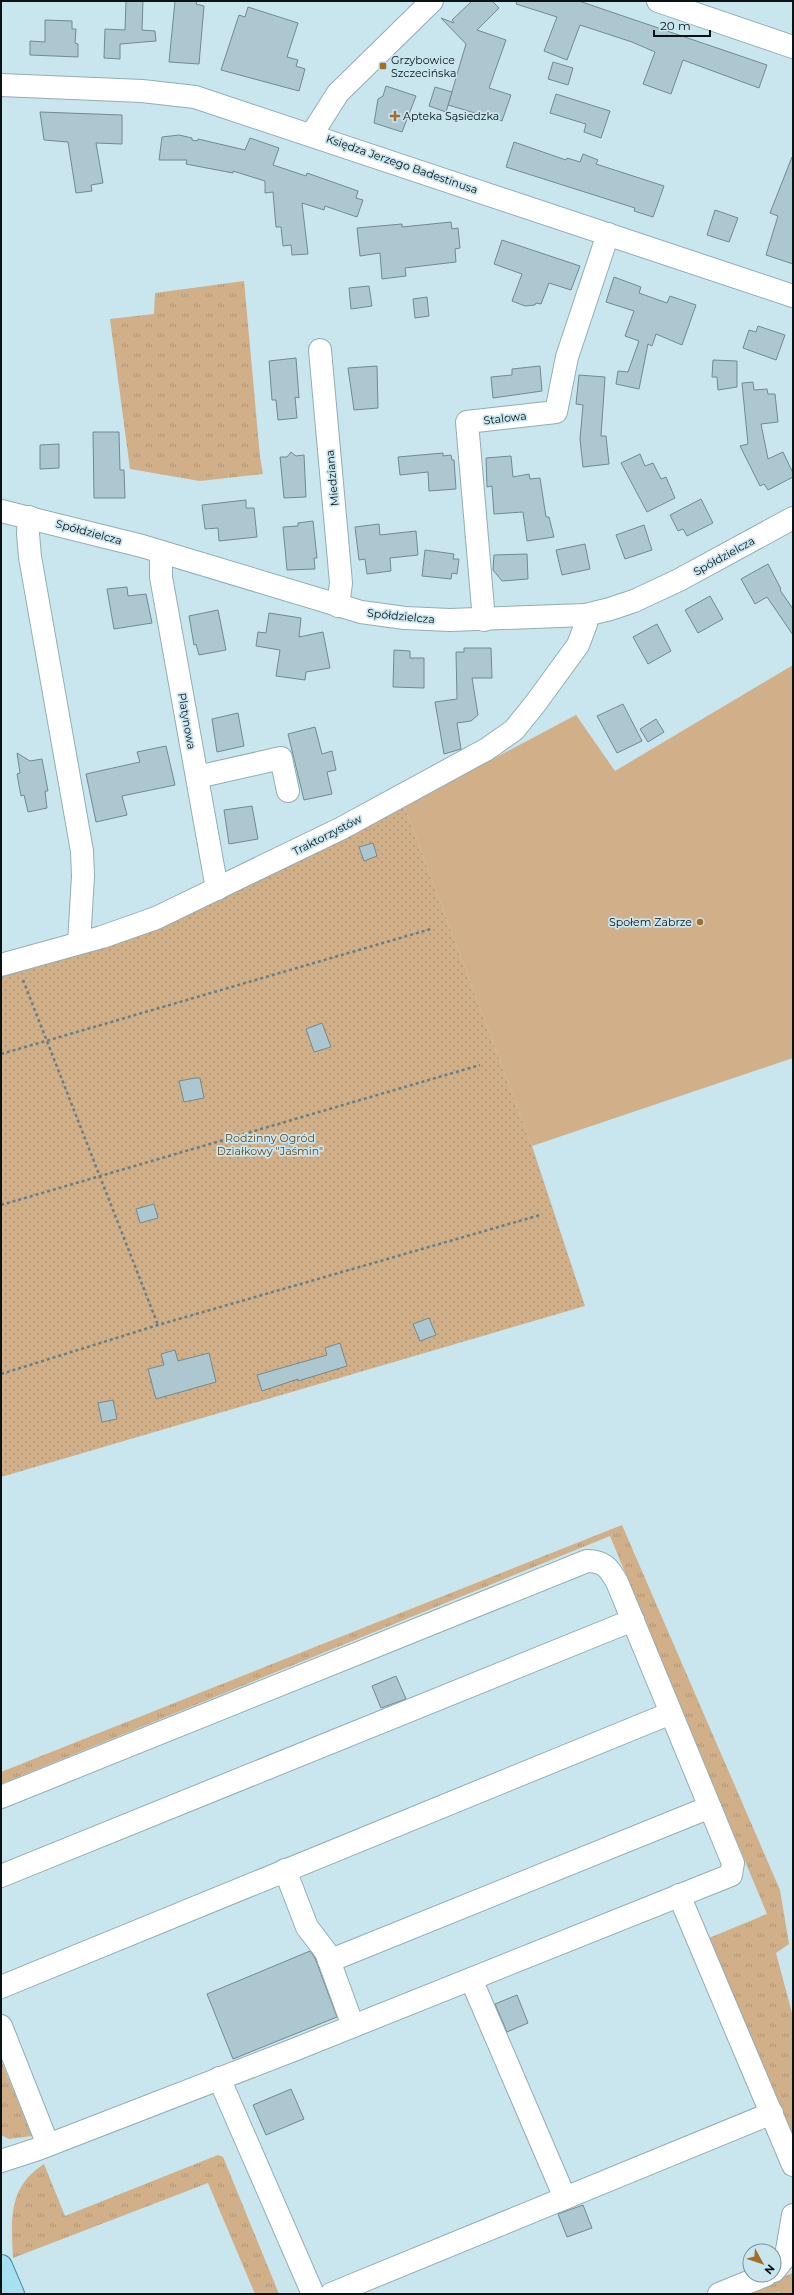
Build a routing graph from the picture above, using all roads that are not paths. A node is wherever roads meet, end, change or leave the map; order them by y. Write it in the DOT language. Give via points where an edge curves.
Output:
graph roads {
  1 [pos="432,1"];
  2 [pos="658,1"];
  3 [pos="703,7"];
  4 [pos="793,47"];
  5 [pos="1,85"];
  6 [pos="312,134"];
  7 [pos="608,234"];
  8 [pos="793,296"];
  9 [pos="320,350"];
  10 [pos="1,511"];
  11 [pos="29,516"];
  12 [pos="793,518"];
  13 [pos="163,553"];
  14 [pos="338,606"];
  15 [pos="586,615"];
  16 [pos="484,620"];
  17 [pos="197,777"];
  18 [pos="288,791"];
  19 [pos="217,889"];
  20 [pos="80,943"];
  21 [pos="9,963"];
  22 [pos="633,1620"];
  23 [pos="671,1713"];
  24 [pos="1,1797"];
  25 [pos="710,1807"];
  26 [pos="285,1870"];
  27 [pos="1,1876"];
  28 [pos="679,1895"];
  29 [pos="329,1961"];
  30 [pos="470,1979"];
  31 [pos="1,1987"];
  32 [pos="1,2026"];
  33 [pos="353,2026"];
  34 [pos="219,2078"];
  35 [pos="772,2113"];
  36 [pos="48,2145"];
  37 [pos="1,2161"];
  38 [pos="793,2165"];
  39 [pos="565,2198"];
  40 [pos="793,2215"];
  41 [pos="782,2261"];
  42 [pos="1,2266"];
  43 [pos="746,2283"];
  44 [pos="8,2292"];
  45 [pos="314,2294"];
  46 [pos="331,2294"];
  47 [pos="719,2294"];
  1 -- 6 [label="street" via="338,94"];
  2 -- 3 [label="street"];
  3 -- 4 [label="street"];
  5 -- 6 [label="street, Księdza Jerzego Badestinusa" via="172,93 221,104"];
  6 -- 7 [label="street, Księdza Jerzego Badestinusa"];
  7 -- 8 [label="street, Księdza Jerzego Badestinusa"];
  7 -- 16 [label="street, Stalowa" via="567,357 556,412 467,422"];
  9 -- 14 [label="street, Miedziana" via="341,583"];
  10 -- 11 [label="street, Spółdzielcza"];
  11 -- 13 [label="street, Spółdzielcza"];
  11 -- 20 [label="street" via="30,557 82,851"];
  12 -- 15 [label="street, Spółdzielcza" via="658,591"];
  13 -- 14 [label="street, Spółdzielcza"];
  13 -- 17 [label="street, Platynowa" via="161,577"];
  14 -- 16 [label="street, Spółdzielcza" via="405,618"];
  15 -- 16 [label="street, Spółdzielcza"];
  15 -- 19 [label="street, Traktorzystów" via="583,634 571,655 524,718 502,739 342,828"];
  17 -- 18 [label="street" via="281,758"];
  17 -- 19 [label="street, Platynowa"];
  19 -- 20 [label="street, Traktorzystów" via="156,918"];
  20 -- 21 [label="street, Traktorzystów"];
  22 -- 23 [label="street"];
  22 -- 24 [label="street" via="608,1567 599,1561 587,1560"];
  22 -- 27 [label="street"];
  23 -- 25 [label="street"];
  23 -- 26 [label="street"];
  25 -- 28 [label="street" via="733,1863 731,1875"];
  25 -- 29 [label="street"];
  26 -- 29 [label="street" via="307,1927 326,1952"];
  26 -- 31 [label="street"];
  28 -- 30 [label="street"];
  28 -- 35 [label="street"];
  29 -- 33 [label="street"];
  30 -- 33 [label="street"];
  30 -- 39 [label="street"];
  32 -- 36 [label="street"];
  33 -- 34 [label="street"];
  34 -- 36 [label="street"];
  34 -- 45 [label="street"];
  35 -- 38 [label="street"];
  35 -- 39 [label="street"];
  36 -- 37 [label="street"];
  39 -- 46 [label="street"];
  40 -- 41 [label="street" via="786,2256"];
  42 -- 44 [label="main road"];
  43 -- 47 [label="street"];
}
